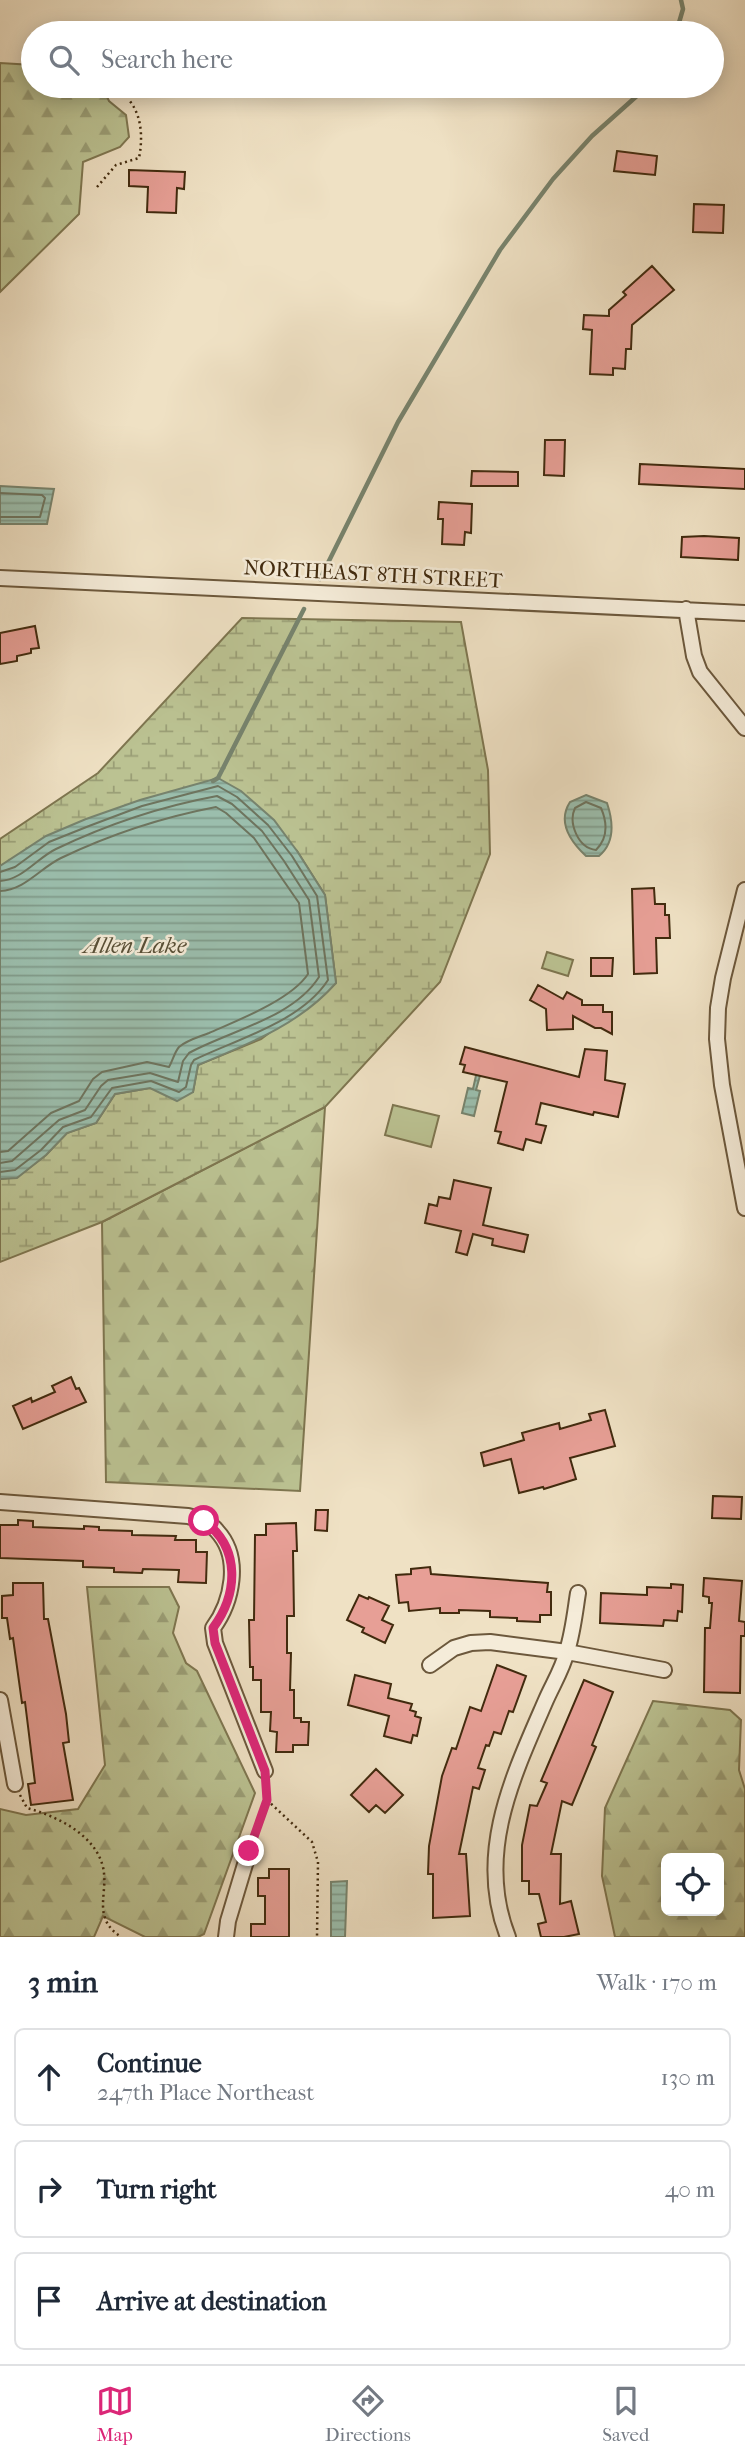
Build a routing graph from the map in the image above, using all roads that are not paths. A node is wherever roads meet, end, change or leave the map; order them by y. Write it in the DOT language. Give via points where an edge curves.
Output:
graph roads {
  1 [pos="0,578"];
  2 [pos="686,609"];
  3 [pos="745,613"];
  4 [pos="745,728"];
  5 [pos="745,890"];
  6 [pos="745,1208"];
  7 [pos="0,1502"];
  8 [pos="578,1593"];
  9 [pos="567,1652"];
  10 [pos="430,1665"];
  11 [pos="664,1670"];
  12 [pos="0,1700"];
  13 [pos="265,1771"];
  14 [pos="15,1784"];
  15 [pos="249,1851"];
  16 [pos="226,1937"];
  17 [pos="509,1937"];
  1 -- 2 [label="street, NORTHEAST 8TH STREET"];
  2 -- 3 [label="street, NORTHEAST 8TH STREET"];
  2 -- 4 [label="street" via="700,672"];
  5 -- 6 [label="street" via="723,978 717,1039"];
  7 -- 13 [label="street" via="176,1515 204,1521 217,1531 225,1544 232,1580 224,1613 213,1628 215,1643"];
  8 -- 9 [label="street"];
  9 -- 10 [label="street" via="471,1643 454,1648"];
  9 -- 11 [label="street"];
  9 -- 17 [label="street" via="506,1797 496,1840 494,1874"];
  12 -- 14 [label="street"];
  15 -- 16 [label="street"];
}
